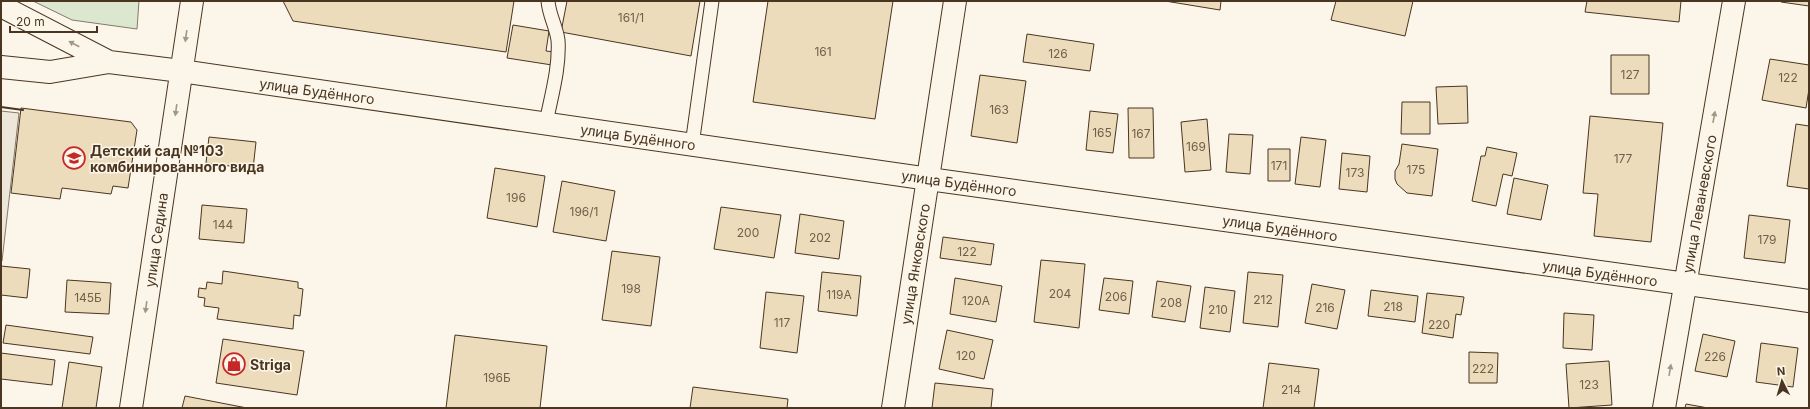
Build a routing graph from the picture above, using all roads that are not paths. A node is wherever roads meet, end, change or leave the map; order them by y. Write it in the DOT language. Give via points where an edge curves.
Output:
graph roads {
  1 [pos="192,1"];
  2 [pos="548,1"];
  3 [pos="712,1"];
  4 [pos="955,1"];
  5 [pos="1734,1"];
  6 [pos="1,6"];
  7 [pos="109,62"];
  8 [pos="1,67"];
  9 [pos="181,71"];
  10 [pos="546,124"];
  11 [pos="692,145"];
  12 [pos="929,179"];
  13 [pos="1685,285"];
  14 [pos="1809,301"];
  15 [pos="131,408"];
  16 [pos="893,408"];
  17 [pos="1664,408"];
  1 -- 9 [label="street, улица Седина, one-way"];
  2 -- 10 [label="lane" via="558,40"];
  3 -- 11 [label="lane"];
  4 -- 12 [label="street, улица Янковского"];
  13 -- 5 [label="street, улица Леваневского, one-way"];
  7 -- 6 [label="street, улица Будённого, one-way"];
  7 -- 8 [label="street, улица Будённого" via="50,72"];
  7 -- 9 [label="street, улица Будённого"];
  9 -- 10 [label="street, улица Будённого"];
  9 -- 15 [label="street, улица Седина, one-way"];
  10 -- 11 [label="street, улица Будённого"];
  11 -- 12 [label="street, улица Будённого"];
  12 -- 13 [label="street, улица Будённого"];
  12 -- 16 [label="street, улица Янковского"];
  13 -- 14 [label="street, улица Будённого"];
  17 -- 13 [label="street, улица Леваневского, one-way"];
}
